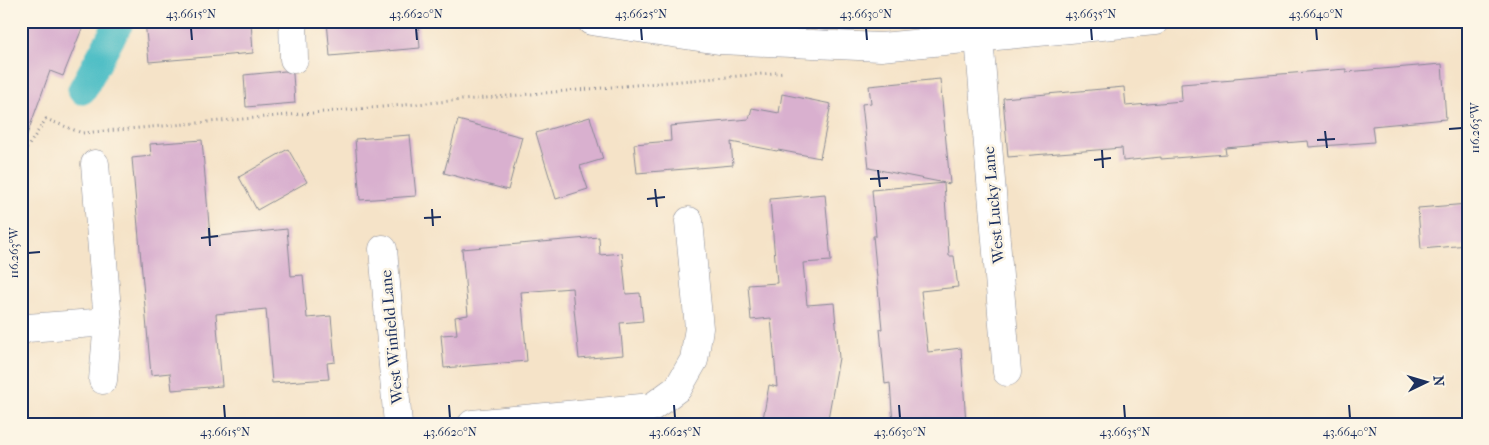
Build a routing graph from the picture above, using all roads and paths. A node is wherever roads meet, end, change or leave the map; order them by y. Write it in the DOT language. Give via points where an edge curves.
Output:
graph roads {
  1 [pos="293,21"];
  2 [pos="591,21"];
  3 [pos="1155,21"];
  4 [pos="717,30"];
  5 [pos="980,30"];
  6 [pos="802,33"];
  7 [pos="294,58"];
  8 [pos="786,72"];
  9 [pos="21,157"];
  10 [pos="95,164"];
  11 [pos="689,221"];
  12 [pos="383,249"];
  13 [pos="108,322"];
  14 [pos="21,331"];
  15 [pos="1007,372"];
  16 [pos="103,380"];
  17 [pos="398,424"];
  18 [pos="472,424"];
  1 -- 7 [label="street"];
  2 -- 4 [label="street"];
  3 -- 5 [label="street"];
  4 -- 6 [label="street"];
  5 -- 6 [label="street" via="881,47"];
  5 -- 15 [label="street, West Lucky Lane"];
  8 -- 9 [label="path" via="82,133 46,119"];
  10 -- 13 [label="street"];
  11 -- 18 [label="street" via="699,328 694,360 678,388 652,407"];
  12 -- 17 [label="street, West Winfield Lane"];
  13 -- 14 [label="street"];
  13 -- 16 [label="street"];
}
